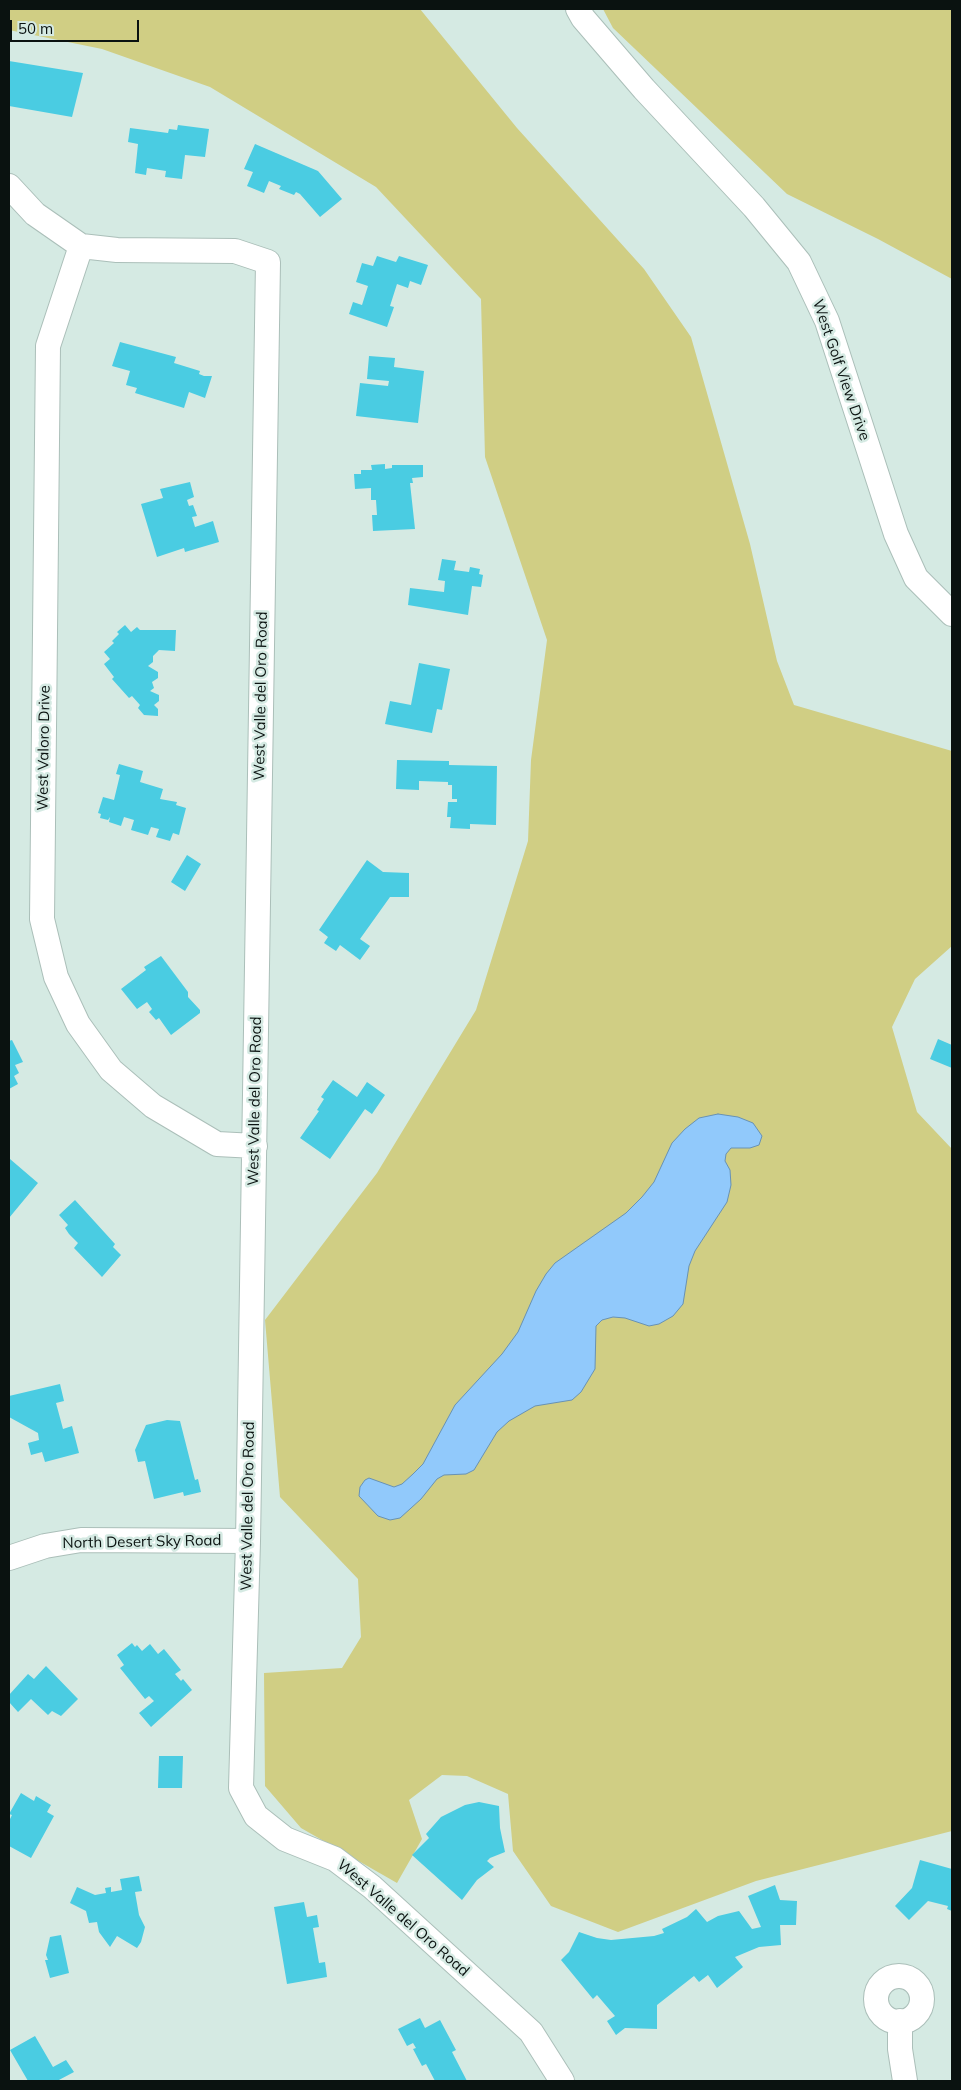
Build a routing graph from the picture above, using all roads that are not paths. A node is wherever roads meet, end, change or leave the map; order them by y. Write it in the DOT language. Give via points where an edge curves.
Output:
graph roads {
  1 [pos="578,9"];
  2 [pos="9,186"];
  3 [pos="81,246"];
  4 [pos="952,614"];
  5 [pos="255,1146"];
  6 [pos="248,1541"];
  7 [pos="9,1558"];
  8 [pos="900,2021"];
  9 [pos="555,2078"];
  10 [pos="905,2081"];
  1 -- 4 [label="street, West Golf View Drive" via="638,82 754,207 799,262 827,321 896,534 916,578"];
  2 -- 3 [label="street, West Valle del Oro Road" via="35,214"];
  3 -- 5 [label="street, West Valoro Drive" via="48,346 42,919 56,977 78,1024 111,1070 153,1106 217,1144"];
  3 -- 5 [label="street, West Valle del Oro Road" via="117,250 235,252 268,262"];
  5 -- 6 [label="street, West Valle del Oro Road"];
  6 -- 7 [label="street, North Desert Sky Road" via="81,1540 45,1546"];
  6 -- 9 [label="street, West Valle del Oro Road" via="242,1788 256,1816 285,1839 335,1859 372,1887 532,2032"];
  8 -- 10 [label="street"];
}
